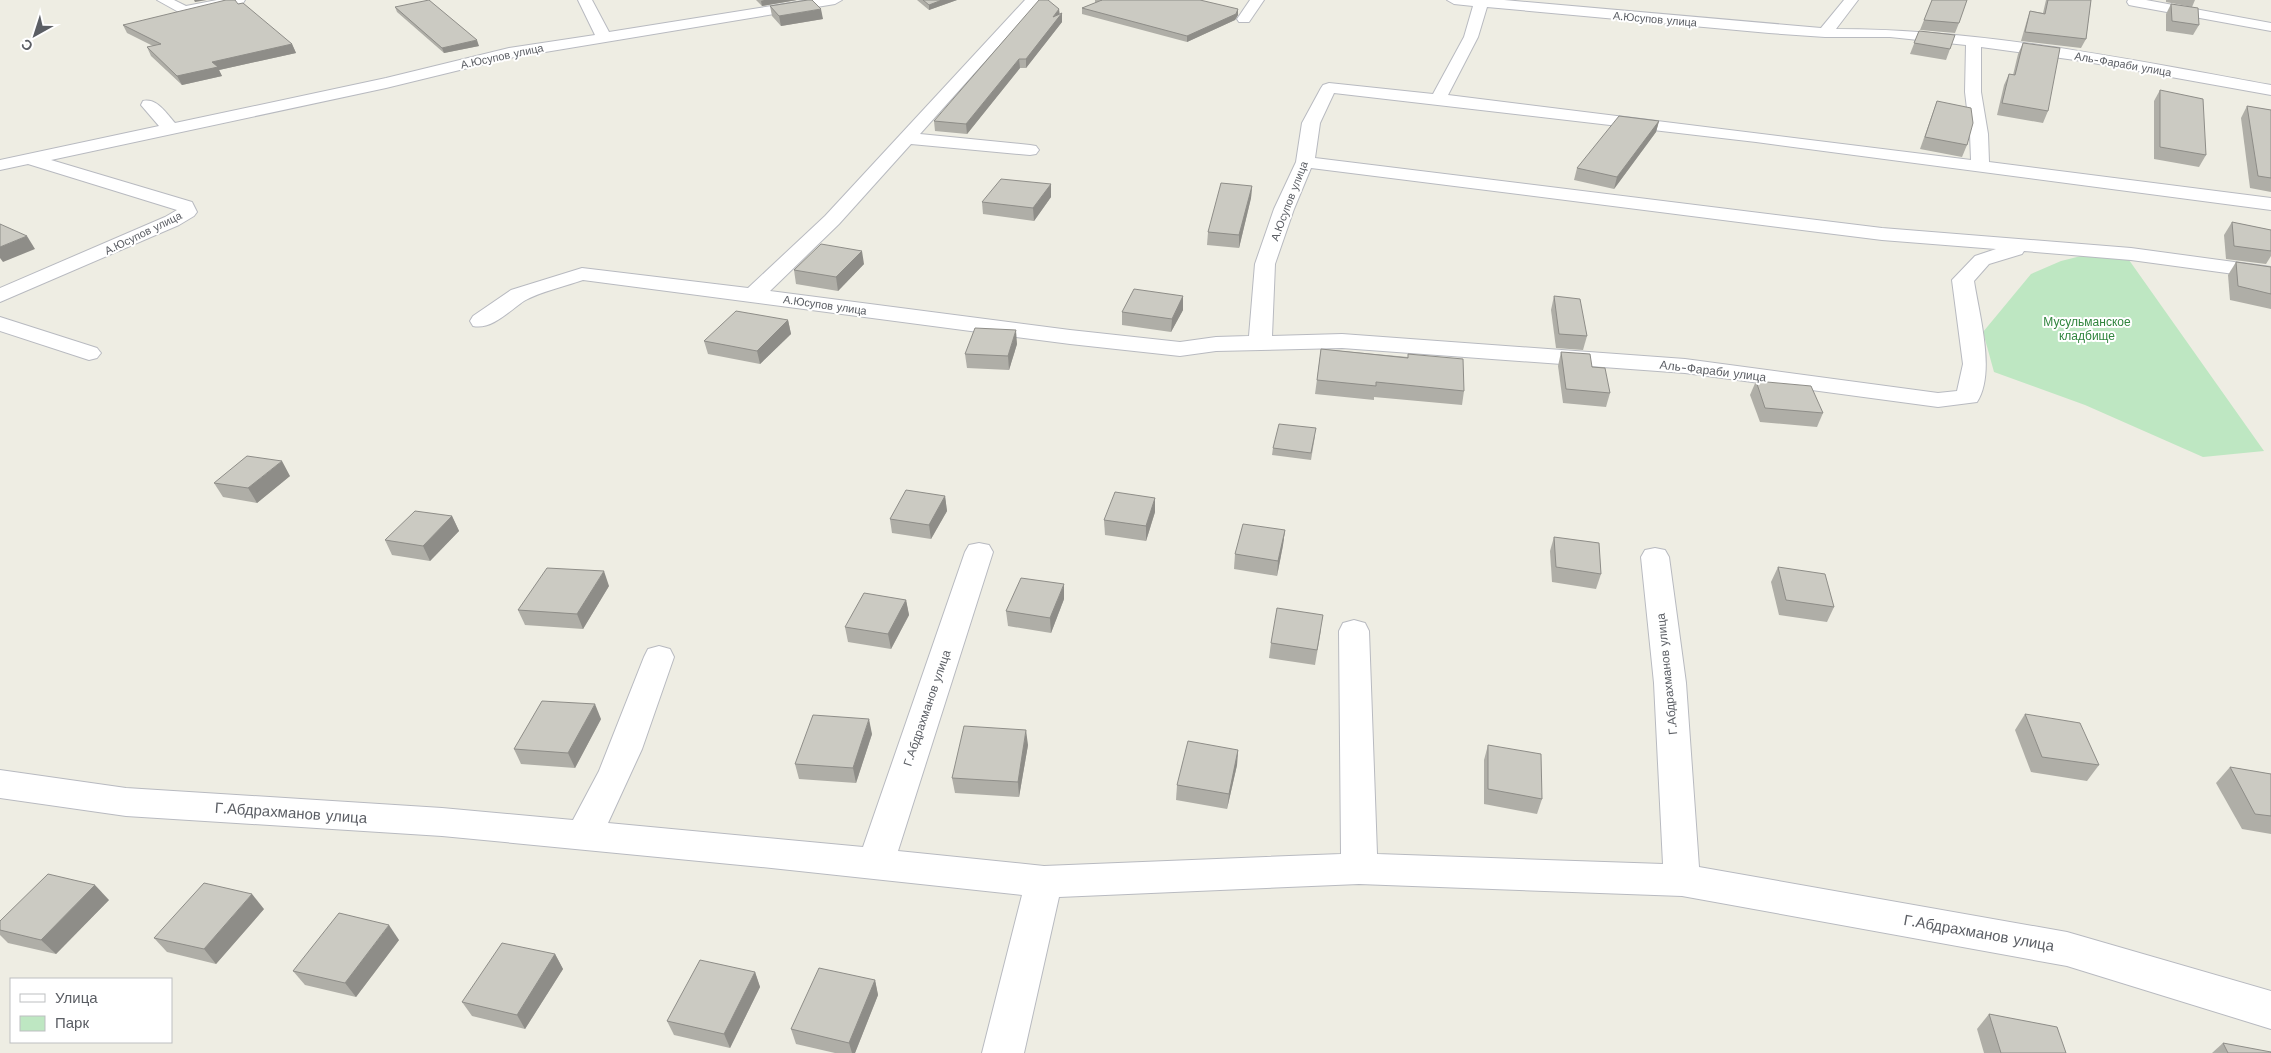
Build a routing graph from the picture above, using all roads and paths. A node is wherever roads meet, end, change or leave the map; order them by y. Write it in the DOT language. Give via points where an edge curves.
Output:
graph roads {
  1 [pos="164,0"];
  2 [pos="238,0"];
  3 [pos="585,0"];
  4 [pos="835,0"];
  5 [pos="1033,0"];
  6 [pos="1257,0"];
  7 [pos="1454,0"];
  8 [pos="1598,0"];
  9 [pos="1851,0"];
  10 [pos="1481,2"];
  11 [pos="2134,2"];
  12 [pos="1586,12"];
  13 [pos="1244,18"];
  14 [pos="2271,27"];
  15 [pos="1769,29"];
  16 [pos="1825,33"];
  17 [pos="602,36"];
  18 [pos="1974,41"];
  19 [pos="2271,90"];
  20 [pos="1438,99"];
  21 [pos="149,105"];
  22 [pos="171,129"];
  23 [pos="907,138"];
  24 [pos="1030,150"];
  25 [pos="32,159"];
  26 [pos="1305,162"];
  27 [pos="0,165"];
  28 [pos="1980,166"];
  29 [pos="2271,204"];
  30 [pos="2031,245"];
  31 [pos="2271,273"];
  32 [pos="753,295"];
  33 [pos="0,296"];
  34 [pos="481,321"];
  35 [pos="0,324"];
  36 [pos="1260,343"];
  37 [pos="89,354"];
  38 [pos="979,552"];
  39 [pos="1655,558"];
  40 [pos="1354,630"];
  41 [pos="658,657"];
  42 [pos="0,784"];
  43 [pos="583,835"];
  44 [pos="875,864"];
  45 [pos="1359,869"];
  46 [pos="1682,880"];
  47 [pos="1044,882"];
  48 [pos="2271,1010"];
  49 [pos="1003,1053"];
  1 -- 2 [label="street" via="184,11"];
  3 -- 17 [label="street"];
  4 -- 17 [label="street, А.Юсупов улица"];
  5 -- 23 [label="street"];
  6 -- 13 [label="street"];
  7 -- 10 [label="street, А.Юсупов улица"];
  8 -- 12 [label="street"];
  9 -- 16 [label="street"];
  10 -- 12 [label="street, А.Юсупов улица"];
  10 -- 20 [label="street" via="1470,37"];
  11 -- 14 [label="street"];
  12 -- 15 [label="street, А.Юсупов улица"];
  15 -- 16 [label="street, Аль-Фараби улица"];
  16 -- 18 [label="street, Аль-Фараби улица" via="1890,33"];
  17 -- 22 [label="street, А.Юсупов улица" via="509,53"];
  18 -- 19 [label="street, Аль-Фараби улица" via="2082,56"];
  18 -- 28 [label="street" via="1973,92"];
  20 -- 26 [label="street, А.Юсупов улица" via="1329,88 1311,124"];
  20 -- 28 [label="street"];
  21 -- 22 [label="street"];
  22 -- 25 [label="street, А.Юсупов улица"];
  23 -- 24 [label="street"];
  23 -- 32 [label="street" via="832,220"];
  25 -- 27 [label="street, А.Юсупов улица"];
  25 -- 33 [label="street, А.Юсупов улица" via="164,198 185,206 187,212"];
  26 -- 30 [label="street, Аль-Фараби улица" via="1882,234"];
  26 -- 36 [label="street, А.Юсупов улица" via="1265,264"];
  28 -- 29 [label="street"];
  30 -- 31 [label="street, Аль-Фараби улица" via="2131,254"];
  30 -- 36 [label="street, Аль-Фараби улица" via="1982,260 1963,280 1975,364 1968,397 1938,400 1684,366 1342,341"];
  32 -- 34 [label="street, А.Юсупов улица" via="582,274 520,295"];
  32 -- 36 [label="street, А.Юсупов улица" via="1180,350 1216,344"];
  35 -- 37 [label="street"];
  38 -- 44 [label="street, Г.Абдрахманов улица"];
  39 -- 46 [label="street, Г.Абдрахманов улица" via="1670,683"];
  40 -- 45 [label="street"];
  41 -- 43 [label="street" via="631,735 595,816"];
  42 -- 43 [label="street, Г.Абдрахманов улица" via="126,802 442,822"];
  43 -- 44 [label="street, Г.Абдрахманов улица"];
  44 -- 47 [label="street, Г.Абдрахманов улица"];
  45 -- 46 [label="street, Г.Абдрахманов улица"];
  45 -- 47 [label="street, Г.Абдрахманов улица"];
  46 -- 48 [label="street, Г.Абдрахманов улица" via="2066,949"];
  47 -- 49 [label="street"];
}
